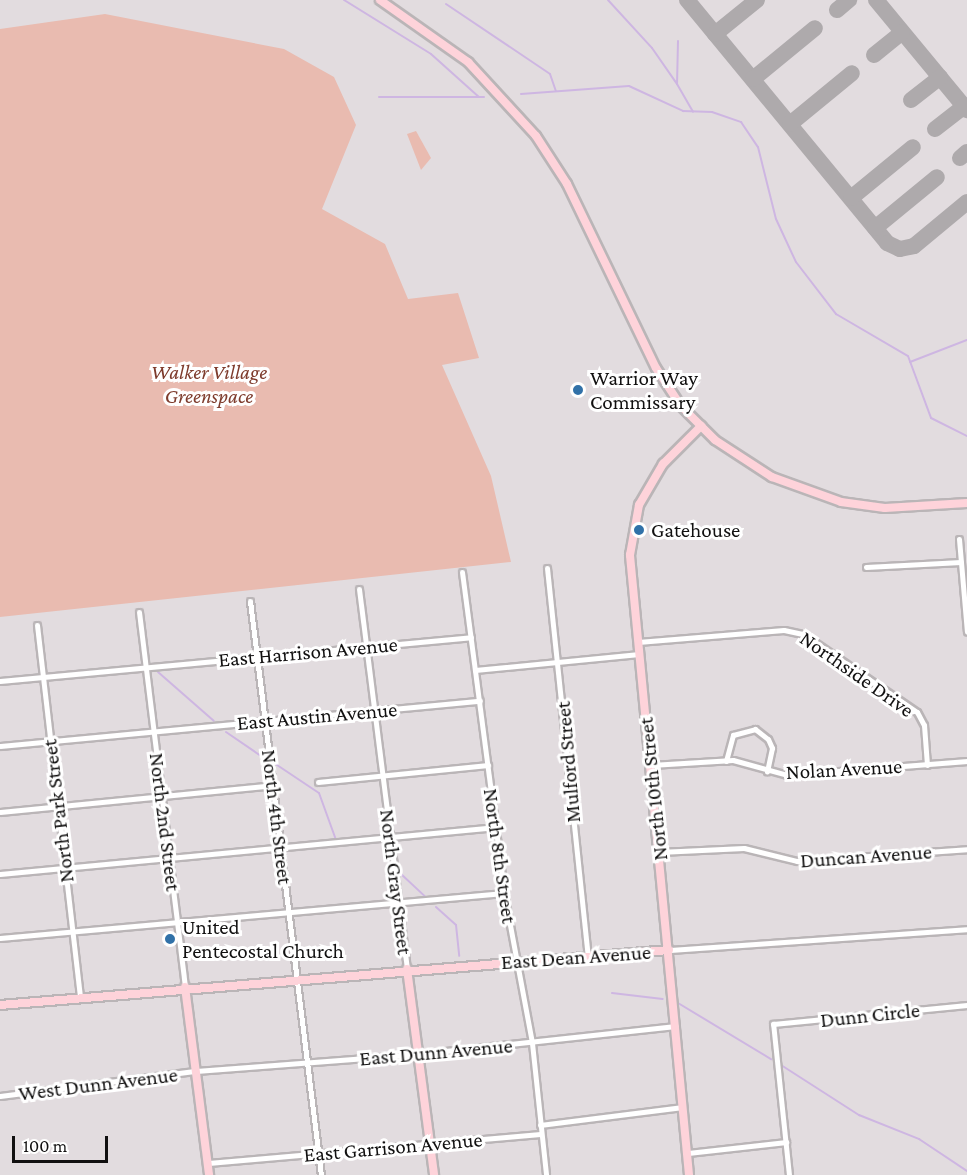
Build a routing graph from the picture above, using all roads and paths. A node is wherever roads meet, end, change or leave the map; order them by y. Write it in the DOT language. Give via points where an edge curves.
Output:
graph roads {
  1 [pos="380,0"];
  2 [pos="701,426"];
  3 [pos="967,503"];
  4 [pos="959,539"];
  5 [pos="961,562"];
  6 [pos="866,567"];
  7 [pos="547,568"];
  8 [pos="462,572"];
  9 [pos="359,590"];
  10 [pos="250,601"];
  11 [pos="139,612"];
  12 [pos="37,625"];
  13 [pos="967,632"];
  14 [pos="471,637"];
  15 [pos="638,642"];
  16 [pos="367,646"];
  17 [pos="639,654"];
  18 [pos="257,657"];
  19 [pos="559,662"];
  20 [pos="146,667"];
  21 [pos="476,670"];
  22 [pos="42,677"];
  23 [pos="0,681"];
  24 [pos="480,701"];
  25 [pos="375,711"];
  26 [pos="265,721"];
  27 [pos="154,732"];
  28 [pos="49,741"];
  29 [pos="0,746"];
  30 [pos="726,761"];
  31 [pos="967,761"];
  32 [pos="488,765"];
  33 [pos="651,765"];
  34 [pos="927,765"];
  35 [pos="767,771"];
  36 [pos="383,775"];
  37 [pos="318,782"];
  38 [pos="273,785"];
  39 [pos="163,796"];
  40 [pos="57,806"];
  41 [pos="0,812"];
  42 [pos="497,827"];
  43 [pos="391,837"];
  44 [pos="281,848"];
  45 [pos="967,849"];
  46 [pos="659,852"];
  47 [pos="170,858"];
  48 [pos="65,868"];
  49 [pos="0,873"];
  50 [pos="504,893"];
  51 [pos="398,906"];
  52 [pos="289,912"];
  53 [pos="178,923"];
  54 [pos="967,929"];
  55 [pos="73,932"];
  56 [pos="0,938"];
  57 [pos="669,950"];
  58 [pos="588,956"];
  59 [pos="515,961"];
  60 [pos="407,969"];
  61 [pos="298,978"];
  62 [pos="185,987"];
  63 [pos="80,996"];
  64 [pos="0,1005"];
  65 [pos="967,1005"];
  66 [pos="676,1026"];
  67 [pos="532,1043"];
  68 [pos="418,1054"];
  69 [pos="307,1062"];
  70 [pos="196,1071"];
  71 [pos="0,1096"];
  72 [pos="683,1107"];
  73 [pos="540,1125"];
  74 [pos="541,1134"];
  75 [pos="786,1143"];
  76 [pos="430,1145"];
  77 [pos="688,1153"];
  78 [pos="318,1154"];
  79 [pos="208,1163"];
  80 [pos="209,1175"];
  81 [pos="321,1175"];
  82 [pos="434,1175"];
  83 [pos="546,1175"];
  84 [pos="689,1175"];
  85 [pos="789,1175"];
  1 -- 2 [label="street" via="468,62 530,127 567,183 656,368"];
  2 -- 3 [label="street" via="747,464 821,496 885,508"];
  2 -- 15 [label="street, North 10th Street" via="663,464 634,518 630,555"];
  4 -- 5 [label="street"];
  5 -- 6 [label="street"];
  5 -- 13 [label="street"];
  7 -- 19 [label="street, Mulford Street"];
  8 -- 14 [label="street, North 8th Street"];
  9 -- 16 [label="street, North Gray Street"];
  10 -- 18 [label="street, North 4th Street"];
  11 -- 20 [label="street, North 2nd Street"];
  12 -- 22 [label="street, North Park Street"];
  14 -- 16 [label="street, East Harrison Avenue"];
  14 -- 21 [label="street, North 8th Street"];
  15 -- 17 [label="street, North 10th Street"];
  15 -- 34 [label="street, Northside Drive" via="784,630 803,634 916,712 924,725"];
  16 -- 18 [label="street, East Harrison Avenue"];
  16 -- 25 [label="street, North Gray Street"];
  17 -- 19 [label="street"];
  17 -- 33 [label="street, North 10th Street"];
  18 -- 20 [label="street, East Harrison Avenue"];
  18 -- 26 [label="street, North 4th Street"];
  19 -- 21 [label="street"];
  19 -- 58 [label="street, Mulford Street"];
  20 -- 22 [label="street, East Harrison Avenue"];
  20 -- 27 [label="street, North 2nd Street"];
  21 -- 24 [label="street, North 8th Street"];
  22 -- 23 [label="street, East Harrison Avenue"];
  22 -- 28 [label="street, North Park Street"];
  24 -- 25 [label="street, East Austin Avenue"];
  24 -- 32 [label="street, North 8th Street"];
  25 -- 26 [label="street, East Austin Avenue"];
  25 -- 36 [label="street, North Gray Street"];
  26 -- 27 [label="street, East Austin Avenue"];
  26 -- 38 [label="street, North 4th Street"];
  27 -- 28 [label="street, East Austin Avenue"];
  27 -- 39 [label="street, North 2nd Street"];
  28 -- 29 [label="street, East Austin Avenue"];
  28 -- 40 [label="street, North Park Street"];
  30 -- 33 [label="street, Nolan Avenue"];
  30 -- 35 [label="street, Nolan Avenue" via="748,762"];
  30 -- 35 [label="street" via="734,735 755,729 768,739 772,748"];
  31 -- 34 [label="street, Nolan Avenue"];
  32 -- 36 [label="street"];
  32 -- 42 [label="street, North 8th Street"];
  33 -- 46 [label="street, North 10th Street"];
  34 -- 35 [label="street, Nolan Avenue" via="787,775"];
  36 -- 37 [label="street"];
  36 -- 43 [label="street, North Gray Street"];
  38 -- 39 [label="street"];
  38 -- 44 [label="street, North 4th Street"];
  39 -- 40 [label="street"];
  39 -- 47 [label="street, North 2nd Street"];
  40 -- 41 [label="street"];
  40 -- 48 [label="street, North Park Street"];
  42 -- 43 [label="street"];
  42 -- 50 [label="street, North 8th Street"];
  43 -- 44 [label="street"];
  43 -- 51 [label="street, North Gray Street"];
  44 -- 47 [label="street"];
  44 -- 52 [label="street, North 4th Street"];
  45 -- 46 [label="street, Duncan Avenue" via="797,861 744,848"];
  46 -- 57 [label="street, North 10th Street"];
  47 -- 48 [label="street"];
  47 -- 53 [label="street, North 2nd Street"];
  48 -- 49 [label="street"];
  48 -- 55 [label="street, North Park Street"];
  50 -- 51 [label="street"];
  50 -- 59 [label="street, North 8th Street"];
  51 -- 52 [label="street"];
  51 -- 60 [label="street, North Gray Street"];
  52 -- 53 [label="street"];
  52 -- 61 [label="street, North 4th Street"];
  53 -- 55 [label="street"];
  53 -- 62 [label="street, North 2nd Street"];
  54 -- 57 [label="street, East Dean Avenue"];
  55 -- 56 [label="street"];
  55 -- 63 [label="street, North Park Street"];
  57 -- 58 [label="street, East Dean Avenue"];
  57 -- 66 [label="street, North 10th Street"];
  58 -- 59 [label="street, East Dean Avenue"];
  59 -- 60 [label="street, East Dean Avenue"];
  59 -- 67 [label="street, North 8th Street"];
  60 -- 61 [label="street, East Dean Avenue"];
  60 -- 68 [label="street, North Gray Street"];
  61 -- 62 [label="street, East Dean Avenue"];
  61 -- 69 [label="street, North 4th Street"];
  62 -- 63 [label="street, East Dean Avenue"];
  62 -- 70 [label="street, North 2nd Street"];
  63 -- 64 [label="street, East Dean Avenue"];
  65 -- 75 [label="street, Dunn Circle" via="773,1024"];
  66 -- 67 [label="street, East Dunn Avenue"];
  66 -- 72 [label="street, North 10th Street"];
  67 -- 68 [label="street, East Dunn Avenue"];
  67 -- 73 [label="street, North 8th Street"];
  68 -- 69 [label="street, East Dunn Avenue"];
  68 -- 76 [label="street, North Gray Street"];
  69 -- 70 [label="street, East Dunn Avenue"];
  69 -- 78 [label="street, North 4th Street"];
  70 -- 71 [label="street, West Dunn Avenue"];
  70 -- 79 [label="street, North 2nd Street"];
  72 -- 73 [label="street"];
  72 -- 77 [label="street, North 10th Street"];
  73 -- 74 [label="street, North 8th Street"];
  74 -- 76 [label="street, East Garrison Avenue"];
  74 -- 83 [label="street, North 8th Street"];
  75 -- 77 [label="street"];
  75 -- 85 [label="street"];
  76 -- 78 [label="street, East Garrison Avenue"];
  76 -- 82 [label="street, North Gray Street"];
  77 -- 84 [label="street, North 10th Street"];
  78 -- 79 [label="street, East Garrison Avenue"];
  78 -- 81 [label="street, North 4th Street"];
  79 -- 80 [label="street, North 2nd Street"];
}
